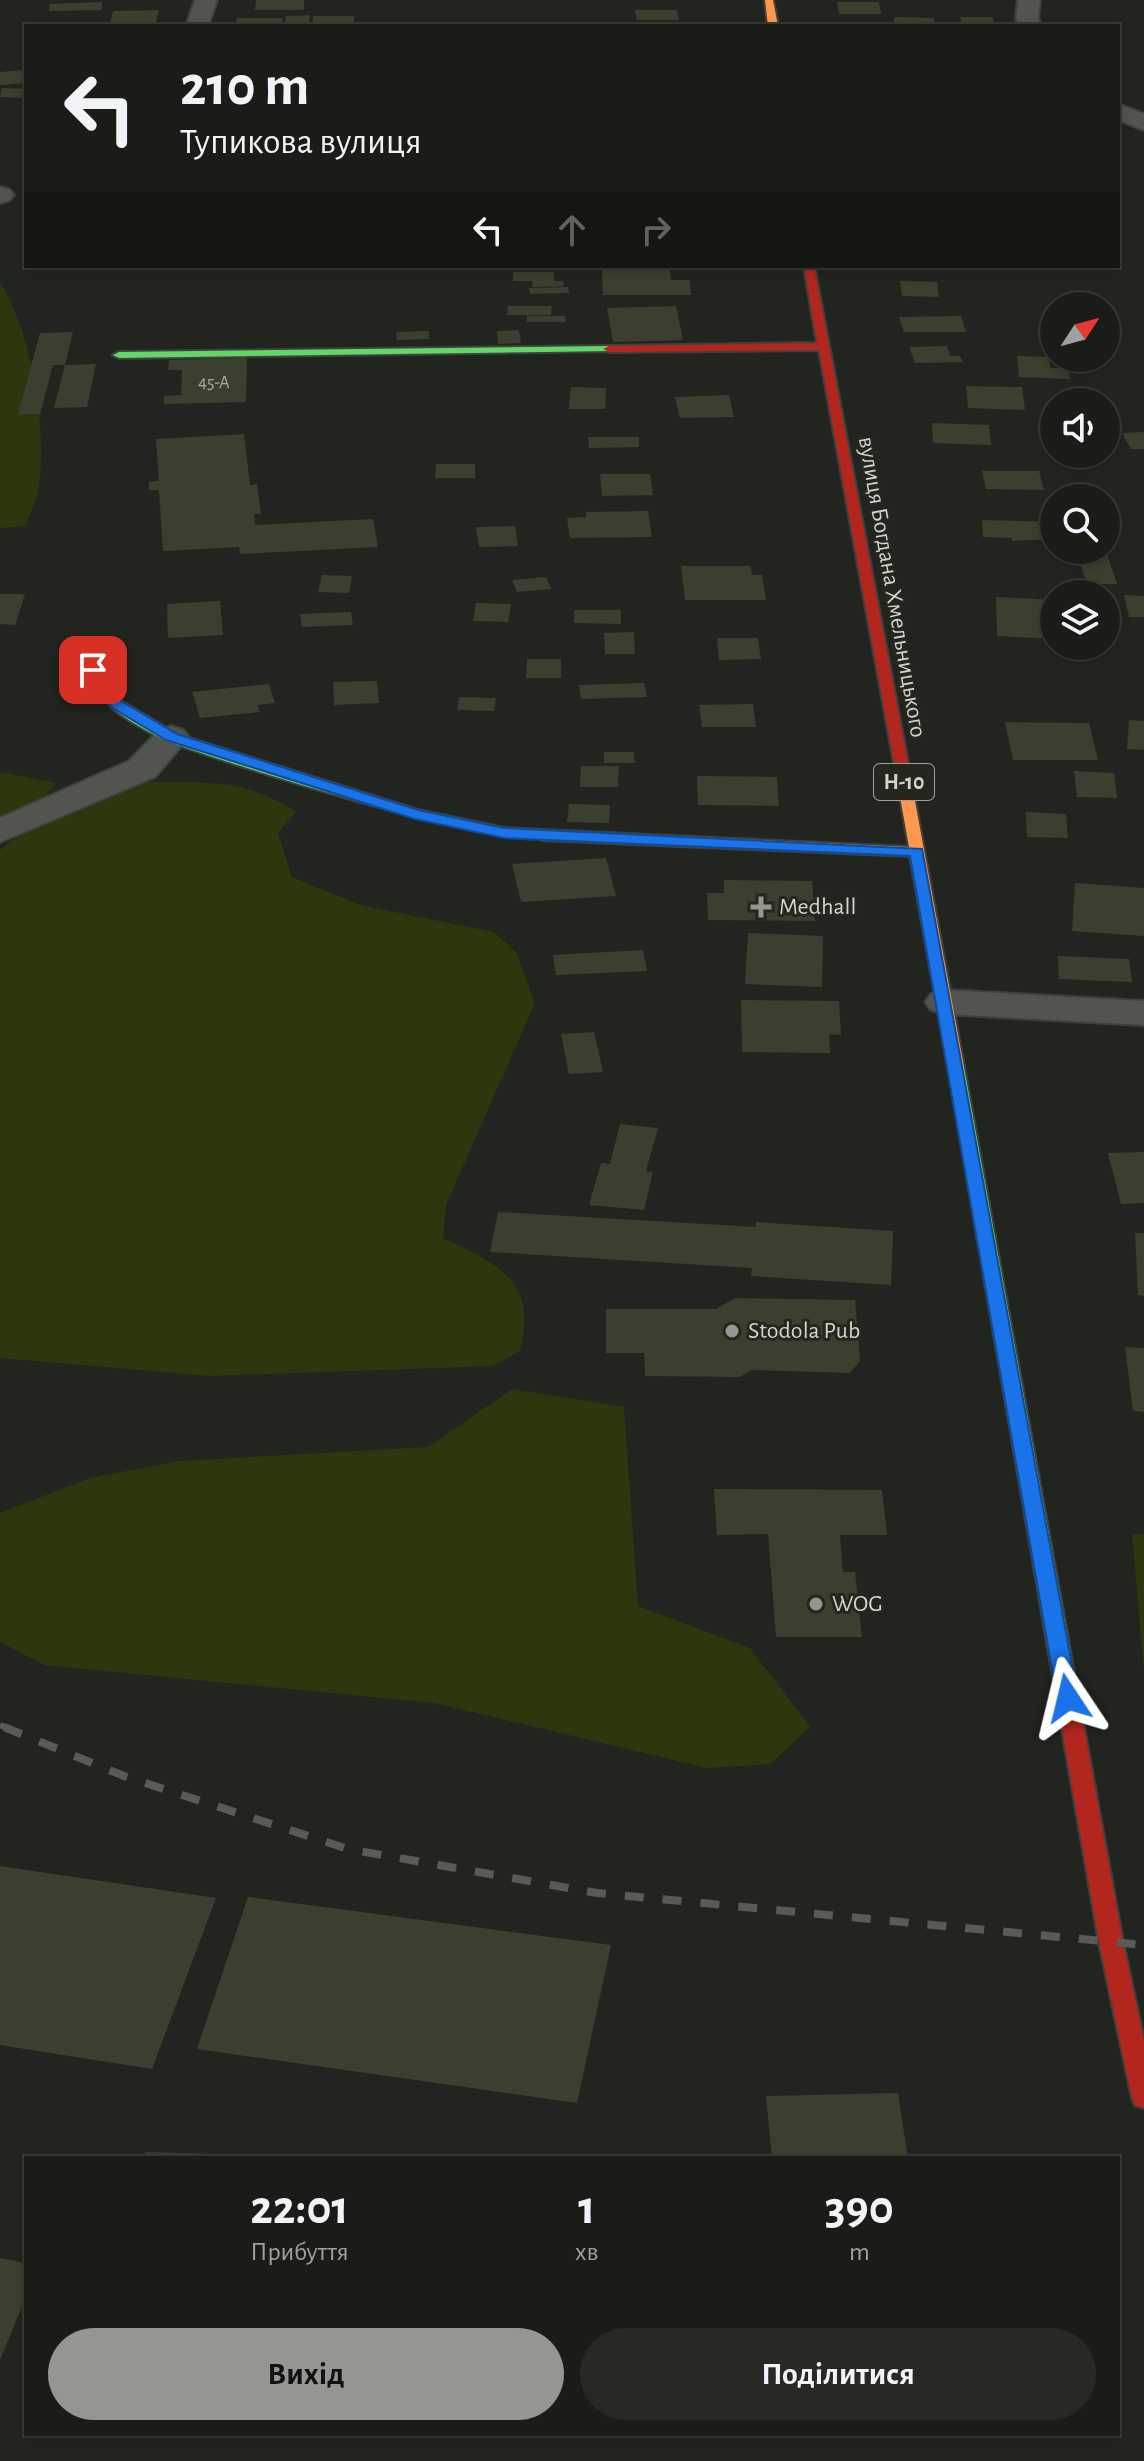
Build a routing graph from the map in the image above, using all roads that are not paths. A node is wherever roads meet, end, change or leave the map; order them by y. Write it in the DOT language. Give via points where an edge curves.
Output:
graph roads {
  1 [pos="206,0"];
  2 [pos="769,0"];
  3 [pos="1029,0"];
  4 [pos="198,24"];
  5 [pos="773,24"];
  6 [pos="1029,24"];
  7 [pos="1120,112"];
  8 [pos="1144,123"];
  9 [pos="809,268"];
  10 [pos="824,346"];
  11 [pos="119,355"];
  12 [pos="93,670"];
  13 [pos="171,737"];
  14 [pos="0,831"];
  15 [pos="917,852"];
  16 [pos="945,1002"];
  17 [pos="1144,1013"];
  18 [pos="1144,2098"];
  1 -- 4 [label="street"];
  2 -- 5 [label="main road"];
  3 -- 6 [label="street"];
  7 -- 8 [label="street"];
  9 -- 10 [label="main road, вулиця Богдана Хмельницького / Н-10"];
  10 -- 11 [label="main road"];
  10 -- 15 [label="main road, вулиця Богдана Хмельницького / Н-10"];
  12 -- 13 [label="main road" via="116,704"];
  13 -- 14 [label="street" via="142,769"];
  13 -- 15 [label="main road" via="415,814 504,833"];
  15 -- 16 [label="main road, вулиця Богдана Хмельницького / Н-10"];
  16 -- 17 [label="street"];
  16 -- 18 [label="main road, вулиця Богдана Хмельницького / Н-10" via="1108,1927"];
}
